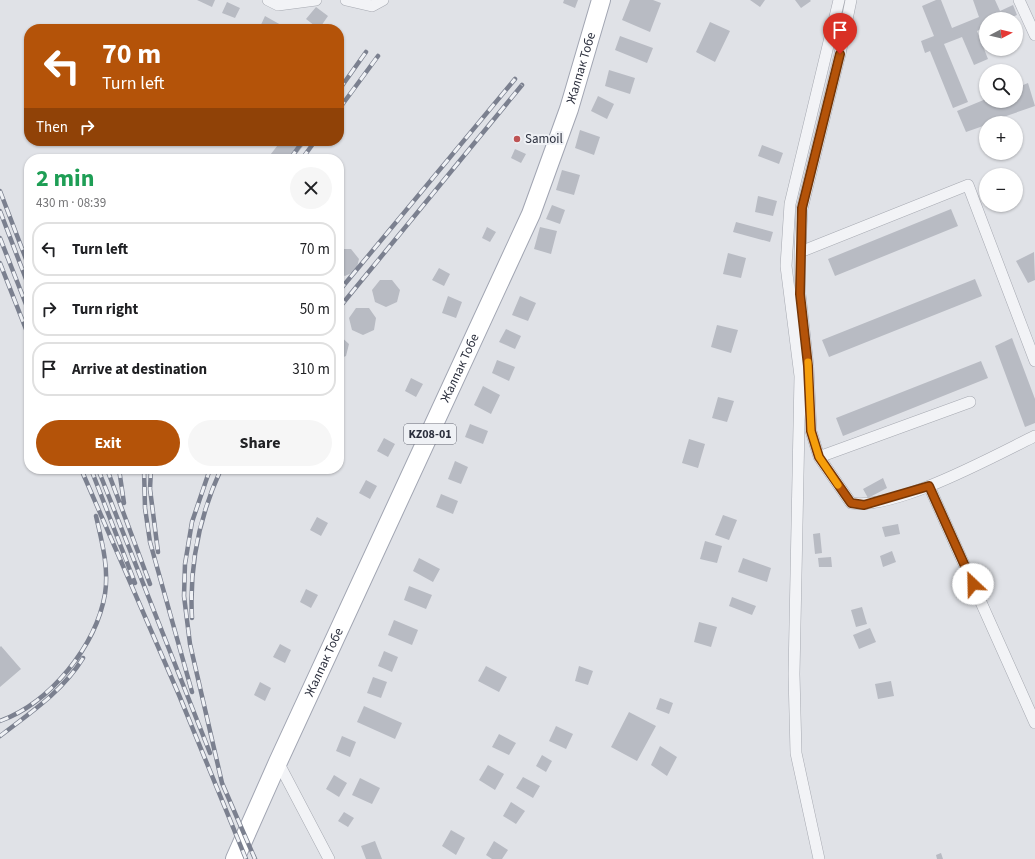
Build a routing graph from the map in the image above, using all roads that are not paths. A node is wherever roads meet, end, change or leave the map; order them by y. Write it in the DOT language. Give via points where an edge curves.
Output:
graph roads {
  1 [pos="268,0"];
  2 [pos="316,0"];
  3 [pos="346,0"];
  4 [pos="383,0"];
  5 [pos="601,0"];
  6 [pos="839,0"];
  7 [pos="851,0"];
  8 [pos="1019,0"];
  9 [pos="1035,35"];
  10 [pos="800,252"];
  11 [pos="1035,362"];
  12 [pos="970,402"];
  13 [pos="1035,436"];
  14 [pos="819,457"];
  15 [pos="929,486"];
  16 [pos="1035,723"];
  17 [pos="278,762"];
  18 [pos="235,859"];
  19 [pos="329,859"];
  20 [pos="819,859"];
  1 -- 2 [label="street" via="278,5"];
  3 -- 4 [label="street" via="372,6"];
  5 -- 17 [label="main road, Жалпак Тобе / KZ08-01" via="569,109 531,214"];
  6 -- 20 [label="street" via="790,204 786,266 800,376 794,674 796,752"];
  7 -- 10 [label="street" via="802,208"];
  8 -- 9 [label="street"];
  10 -- 11 [label="street" via="968,185"];
  10 -- 14 [label="street" via="800,294 808,366 811,431"];
  12 -- 14 [label="street"];
  13 -- 15 [label="street"];
  14 -- 15 [label="street" via="851,503 864,505"];
  15 -- 16 [label="street"];
  17 -- 18 [label="main road, Жалпак Тобе / KZ08-01"];
  17 -- 19 [label="street"];
}
